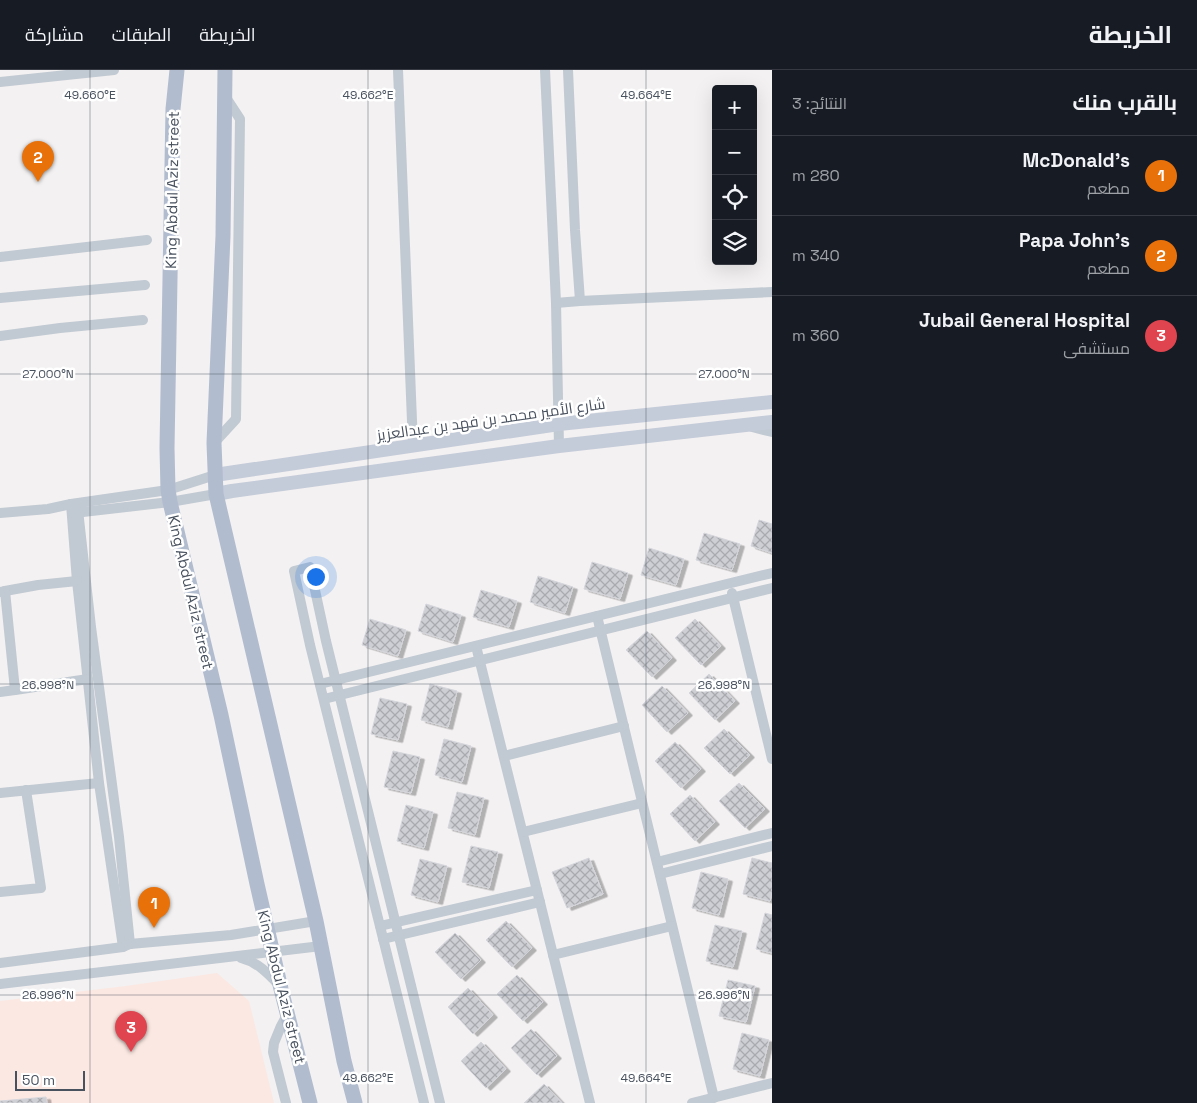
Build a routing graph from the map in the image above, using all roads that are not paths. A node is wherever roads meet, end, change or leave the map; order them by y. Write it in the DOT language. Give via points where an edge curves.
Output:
graph roads {
  1 [pos="114,70"];
  2 [pos="177,70"];
  3 [pos="224,70"];
  4 [pos="398,70"];
  5 [pos="545,70"];
  6 [pos="568,70"];
  7 [pos="0,82"];
  8 [pos="147,240"];
  9 [pos="0,258"];
  10 [pos="146,285"];
  11 [pos="772,292"];
  12 [pos="0,298"];
  13 [pos="580,300"];
  14 [pos="556,303"];
  15 [pos="143,320"];
  16 [pos="0,336"];
  17 [pos="772,402"];
  18 [pos="772,422"];
  19 [pos="559,424"];
  20 [pos="743,425"];
  21 [pos="772,432"];
  22 [pos="413,446"];
  23 [pos="559,446"];
  24 [pos="215,475"];
  25 [pos="216,494"];
  26 [pos="169,496"];
  27 [pos="75,508"];
  28 [pos="0,513"];
  29 [pos="772,573"];
  30 [pos="77,581"];
  31 [pos="730,584"];
  32 [pos="772,588"];
  33 [pos="2,592"];
  34 [pos="733,598"];
  35 [pos="597,616"];
  36 [pos="601,631"];
  37 [pos="476,646"];
  38 [pos="480,660"];
  39 [pos="88,679"];
  40 [pos="336,680"];
  41 [pos="320,684"];
  42 [pos="16,690"];
  43 [pos="0,692"];
  44 [pos="340,695"];
  45 [pos="324,698"];
  46 [pos="624,726"];
  47 [pos="504,756"];
  48 [pos="772,759"];
  49 [pos="99,783"];
  50 [pos="26,790"];
  51 [pos="0,793"];
  52 [pos="642,803"];
  53 [pos="523,832"];
  54 [pos="772,834"];
  55 [pos="772,846"];
  56 [pos="657,862"];
  57 [pos="660,874"];
  58 [pos="537,890"];
  59 [pos="0,892"];
  60 [pos="540,902"];
  61 [pos="316,921"];
  62 [pos="396,922"];
  63 [pos="380,926"];
  64 [pos="672,926"];
  65 [pos="268,929"];
  66 [pos="399,935"];
  67 [pos="383,939"];
  68 [pos="126,945"];
  69 [pos="321,946"];
  70 [pos="273,952"];
  71 [pos="553,955"];
  72 [pos="235,956"];
  73 [pos="0,963"];
  74 [pos="0,984"];
  75 [pos="281,989"];
  76 [pos="288,1013"];
  77 [pos="772,1083"];
  78 [pos="714,1098"];
  79 [pos="286,1103"];
  80 [pos="310,1103"];
  81 [pos="355,1103"];
  82 [pos="424,1103"];
  83 [pos="440,1103"];
  84 [pos="590,1103"];
  85 [pos="692,1103"];
  1 -- 7 [label="street"];
  2 -- 26 [label="main road, King Abdul Aziz street" via="173,119 167,438"];
  3 -- 24 [label="main road" via="223,236"];
  4 -- 22 [label="street"];
  5 -- 14 [label="street"];
  6 -- 13 [label="street"];
  8 -- 9 [label="street"];
  10 -- 12 [label="street"];
  11 -- 13 [label="street"];
  13 -- 14 [label="street"];
  14 -- 19 [label="street"];
  15 -- 16 [label="street"];
  17 -- 19 [label="main road, شارع الأمير محمد بن فهد بن عبدالعزيز"];
  18 -- 20 [label="main road"];
  19 -- 22 [label="main road, شارع الأمير محمد بن فهد بن عبدالعزيز"];
  19 -- 23 [label="street"];
  20 -- 21 [label="street"];
  20 -- 23 [label="main road"];
  22 -- 24 [label="main road, شارع الأمير محمد بن فهد بن عبدالعزيز"];
  23 -- 25 [label="main road"];
  24 -- 25 [label="main road"];
  24 -- 26 [label="street"];
  25 -- 26 [label="street"];
  25 -- 61 [label="main road"];
  26 -- 27 [label="street"];
  26 -- 65 [label="main road, King Abdul Aziz street"];
  27 -- 28 [label="street"];
  27 -- 30 [label="street"];
  27 -- 68 [label="street" via="119,837"];
  29 -- 31 [label="street"];
  30 -- 33 [label="street"];
  30 -- 39 [label="street"];
  31 -- 34 [label="street"];
  31 -- 35 [label="street"];
  32 -- 34 [label="street"];
  33 -- 42 [label="street"];
  34 -- 36 [label="street"];
  34 -- 48 [label="street"];
  35 -- 36 [label="street"];
  35 -- 37 [label="street"];
  36 -- 38 [label="street"];
  36 -- 46 [label="street"];
  37 -- 38 [label="street"];
  37 -- 40 [label="street"];
  38 -- 44 [label="street"];
  38 -- 47 [label="street"];
  39 -- 42 [label="street"];
  39 -- 49 [label="street"];
  40 -- 41 [label="street"];
  40 -- 41 [label="street" via="310,567 294,571"];
  40 -- 44 [label="street"];
  41 -- 45 [label="street"];
  42 -- 43 [label="street"];
  44 -- 45 [label="street"];
  44 -- 62 [label="street"];
  45 -- 63 [label="street"];
  46 -- 47 [label="street"];
  46 -- 52 [label="street"];
  47 -- 53 [label="street"];
  49 -- 50 [label="street"];
  49 -- 68 [label="street"];
  50 -- 51 [label="street"];
  50 -- 59 [label="street" via="40,888"];
  52 -- 53 [label="street"];
  52 -- 56 [label="street"];
  53 -- 58 [label="street"];
  54 -- 56 [label="street"];
  55 -- 57 [label="street"];
  56 -- 57 [label="street"];
  57 -- 64 [label="street"];
  58 -- 60 [label="street"];
  58 -- 62 [label="street"];
  60 -- 66 [label="street"];
  60 -- 71 [label="street"];
  61 -- 65 [label="street"];
  61 -- 69 [label="main road"];
  62 -- 63 [label="street"];
  62 -- 66 [label="street"];
  63 -- 67 [label="street"];
  64 -- 71 [label="street"];
  64 -- 78 [label="street"];
  65 -- 68 [label="street"];
  65 -- 70 [label="main road, King Abdul Aziz street"];
  66 -- 67 [label="street"];
  66 -- 83 [label="street"];
  67 -- 82 [label="street"];
  68 -- 73 [label="street"];
  69 -- 70 [label="street"];
  69 -- 81 [label="main road"];
  70 -- 72 [label="street"];
  70 -- 75 [label="main road, King Abdul Aziz street"];
  71 -- 84 [label="street"];
  72 -- 74 [label="street"];
  72 -- 75 [label="street" via="251,960 261,967"];
  75 -- 76 [label="main road, King Abdul Aziz street"];
  76 -- 79 [label="street" via="273,1052"];
  76 -- 80 [label="main road, King Abdul Aziz street"];
  77 -- 78 [label="street"];
  78 -- 85 [label="street"];
}
